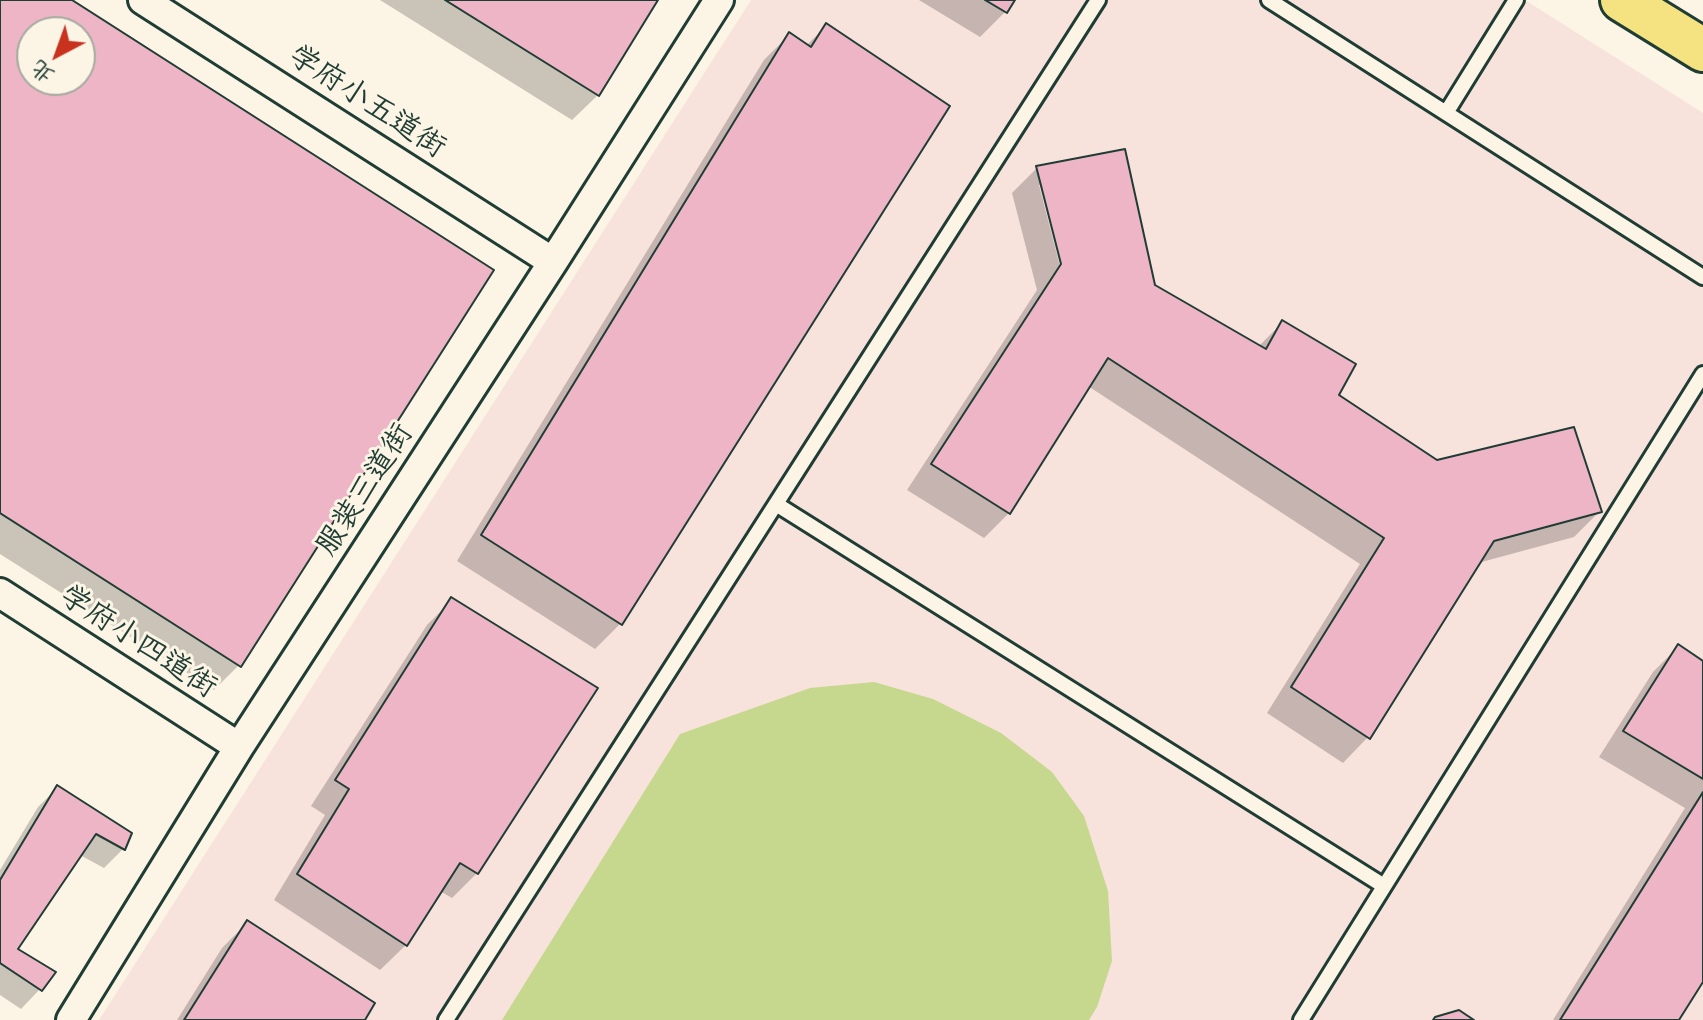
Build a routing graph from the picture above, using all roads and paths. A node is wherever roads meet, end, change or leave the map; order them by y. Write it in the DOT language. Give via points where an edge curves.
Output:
graph roads {
  1 [pos="143,0"];
  2 [pos="719,0"];
  3 [pos="1098,0"];
  4 [pos="1269,0"];
  5 [pos="1516,0"];
  6 [pos="1622,0"];
  7 [pos="1703,50"];
  8 [pos="1446,113"];
  9 [pos="553,262"];
  10 [pos="1703,277"];
  11 [pos="1703,374"];
  12 [pos="776,504"];
  13 [pos="0,593"];
  14 [pos="239,747"];
  15 [pos="1384,886"];
  16 [pos="71,1020"];
  17 [pos="446,1020"];
  18 [pos="1301,1020"];
  1 -- 9 [label="street, 学府小五道街"];
  2 -- 9 [label="street, 服装三道街"];
  3 -- 12 [label="lane"];
  4 -- 8 [label="lane"];
  5 -- 8 [label="lane"];
  6 -- 7 [label="main road"];
  8 -- 10 [label="lane"];
  9 -- 14 [label="street, 服装三道街"];
  11 -- 15 [label="lane"];
  12 -- 15 [label="lane"];
  12 -- 17 [label="lane"];
  13 -- 14 [label="street, 学府小四道街"];
  14 -- 16 [label="street, 服装三道街"];
  15 -- 18 [label="lane"];
}
